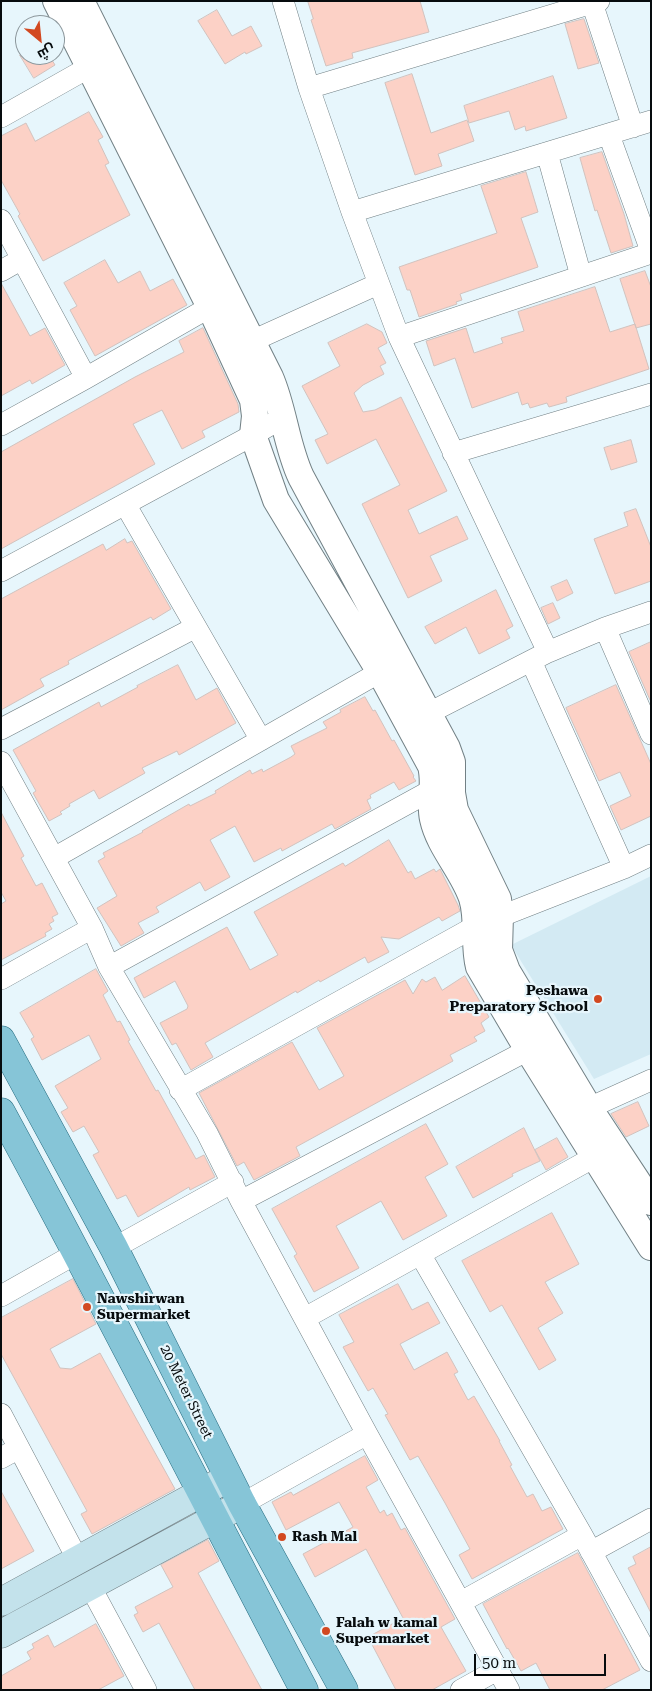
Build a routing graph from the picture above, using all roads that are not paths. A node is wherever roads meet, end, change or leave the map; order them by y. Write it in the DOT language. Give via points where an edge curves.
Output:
graph roads {
  1 [pos="56,1"];
  2 [pos="81,1"];
  3 [pos="283,1"];
  4 [pos="584,3"];
  5 [pos="99,62"];
  6 [pos="310,88"];
  7 [pos="1,117"];
  8 [pos="642,124"];
  9 [pos="609,134"];
  10 [pos="547,153"];
  11 [pos="352,212"];
  12 [pos="1,220"];
  13 [pos="651,252"];
  14 [pos="22,259"];
  15 [pos="1,271"];
  16 [pos="581,276"];
  17 [pos="378,284"];
  18 [pos="210,307"];
  19 [pos="399,336"];
  20 [pos="252,341"];
  21 [pos="86,378"];
  22 [pos="651,394"];
  23 [pos="282,418"];
  24 [pos="1,425"];
  25 [pos="253,435"];
  26 [pos="452,454"];
  27 [pos="125,504"];
  28 [pos="1,571"];
  29 [pos="651,612"];
  30 [pos="196,627"];
  31 [pos="605,628"];
  32 [pos="539,657"];
  33 [pos="380,672"];
  34 [pos="427,714"];
  35 [pos="1,728"];
  36 [pos="651,734"];
  37 [pos="261,740"];
  38 [pos="1,762"];
  39 [pos="443,784"];
  40 [pos="651,855"];
  41 [pos="54,858"];
  42 [pos="624,868"];
  43 [pos="500,915"];
  44 [pos="476,926"];
  45 [pos="92,928"];
  46 [pos="109,967"];
  47 [pos="1,979"];
  48 [pos="1,1040"];
  49 [pos="528,1050"];
  50 [pos="651,1080"];
  51 [pos="180,1090"];
  52 [pos="589,1108"];
  53 [pos="1,1112"];
  54 [pos="604,1152"];
  55 [pos="237,1192"];
  56 [pos="651,1202"];
  57 [pos="114,1248"];
  58 [pos="651,1248"];
  59 [pos="77,1252"];
  60 [pos="420,1254"];
  61 [pos="1,1296"];
  62 [pos="305,1318"];
  63 [pos="1,1414"];
  64 [pos="367,1434"];
  65 [pos="10,1453"];
  66 [pos="228,1478"];
  67 [pos="200,1493"];
  68 [pos="242,1504"];
  69 [pos="215,1519"];
  70 [pos="651,1519"];
  71 [pos="587,1543"];
  72 [pos="78,1560"];
  73 [pos="90,1586"];
  74 [pos="1,1602"];
  75 [pos="461,1602"];
  76 [pos="1,1634"];
  77 [pos="651,1661"];
  78 [pos="497,1670"];
  79 [pos="146,1690"];
  80 [pos="304,1690"];
  81 [pos="344,1690"];
  82 [pos="461,1690"];
  83 [pos="509,1690"];
  1 -- 5 [label="street"];
  2 -- 5 [label="street"];
  3 -- 6 [label="street"];
  4 -- 6 [label="street"];
  4 -- 8 [label="street"];
  5 -- 7 [label="street"];
  5 -- 18 [label="street"];
  5 -- 20 [label="street"];
  6 -- 11 [label="street"];
  8 -- 9 [label="street"];
  9 -- 10 [label="street"];
  9 -- 13 [label="street"];
  10 -- 11 [label="street"];
  10 -- 16 [label="street"];
  11 -- 17 [label="street"];
  12 -- 14 [label="street"];
  13 -- 16 [label="street"];
  14 -- 15 [label="street"];
  14 -- 21 [label="street"];
  16 -- 19 [label="street"];
  17 -- 19 [label="street"];
  17 -- 20 [label="street"];
  18 -- 21 [label="street"];
  18 -- 25 [label="street" via="253,400"];
  19 -- 26 [label="street"];
  20 -- 23 [label="street" via="274,386"];
  21 -- 24 [label="street"];
  22 -- 26 [label="street"];
  23 -- 25 [label="street"];
  23 -- 34 [label="street" via="301,477"];
  25 -- 27 [label="street"];
  25 -- 33 [label="street" via="276,500"];
  26 -- 32 [label="street"];
  27 -- 28 [label="street"];
  27 -- 30 [label="street"];
  29 -- 31 [label="street"];
  30 -- 35 [label="street"];
  30 -- 37 [label="street"];
  31 -- 32 [label="street"];
  31 -- 36 [label="street"];
  32 -- 34 [label="street"];
  32 -- 42 [label="street"];
  33 -- 37 [label="street"];
  33 -- 39 [label="street" via="430,766 434,782"];
  34 -- 39 [label="street" via="452,762"];
  37 -- 41 [label="street"];
  38 -- 41 [label="street"];
  39 -- 43 [label="street" via="452,793 455,810 498,900"];
  39 -- 44 [label="street" via="432,805 433,821 468,889"];
  39 -- 46 [label="street"];
  40 -- 42 [label="street"];
  41 -- 45 [label="street"];
  42 -- 43 [label="street"];
  43 -- 44 [label="street"];
  43 -- 52 [label="street" via="501,957"];
  44 -- 49 [label="street" via="479,966"];
  44 -- 51 [label="street"];
  45 -- 46 [label="street"];
  45 -- 47 [label="street"];
  46 -- 51 [label="street"];
  48 -- 57 [label="main road, 20 Meter Street"];
  49 -- 54 [label="street"];
  49 -- 55 [label="street"];
  50 -- 52 [label="street"];
  51 -- 55 [label="street" via="207,1133"];
  52 -- 54 [label="street"];
  53 -- 59 [label="main road"];
  54 -- 56 [label="street"];
  54 -- 58 [label="street"];
  54 -- 60 [label="street"];
  55 -- 57 [label="street"];
  55 -- 62 [label="street"];
  57 -- 66 [label="main road, 20 Meter Street"];
  59 -- 61 [label="street"];
  59 -- 67 [label="main road"];
  60 -- 62 [label="street"];
  60 -- 71 [label="street"];
  62 -- 64 [label="street"];
  63 -- 65 [label="street"];
  64 -- 68 [label="street"];
  64 -- 75 [label="street"];
  65 -- 72 [label="street"];
  66 -- 67 [label="main road"];
  66 -- 68 [label="main road, 20 Meter Street"];
  67 -- 69 [label="main road"];
  67 -- 72 [label="main road"];
  68 -- 69 [label="main road"];
  68 -- 81 [label="main road, 20 Meter Street"];
  69 -- 73 [label="main road"];
  69 -- 80 [label="main road"];
  70 -- 71 [label="street"];
  71 -- 75 [label="street"];
  71 -- 77 [label="street"];
  72 -- 74 [label="main road"];
  73 -- 76 [label="main road"];
  73 -- 79 [label="street"];
  75 -- 78 [label="street"];
  78 -- 82 [label="street"];
  78 -- 83 [label="street"];
}
